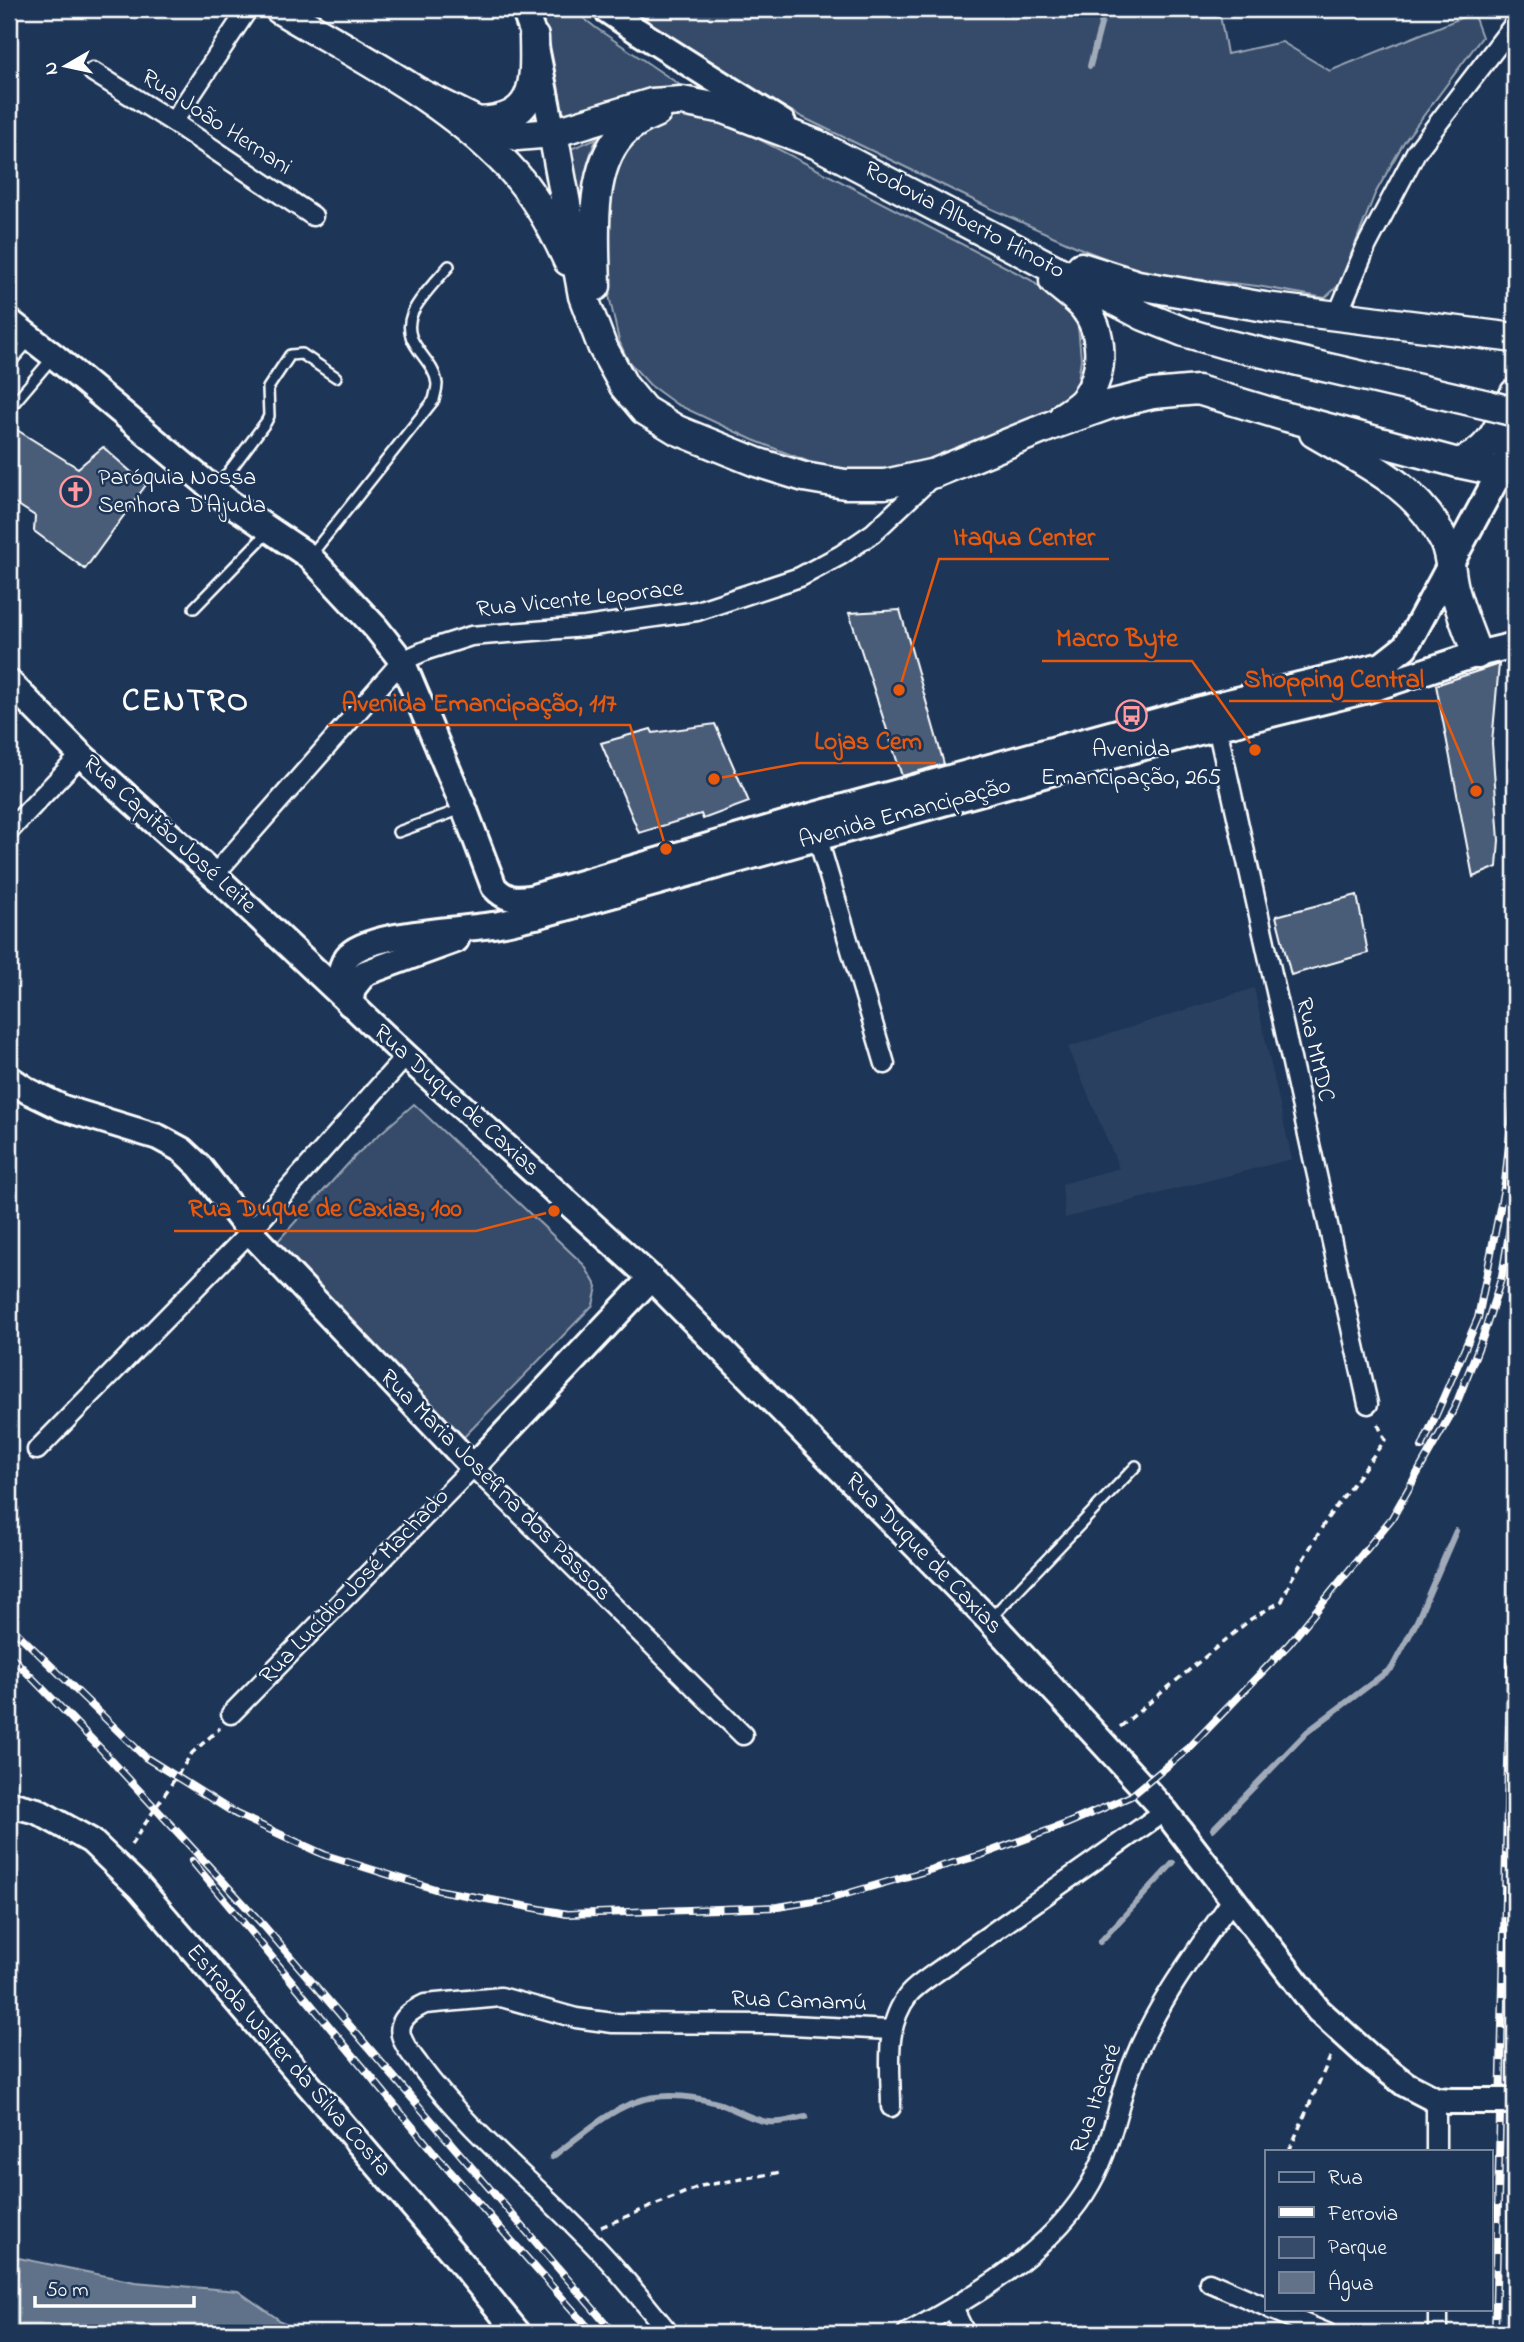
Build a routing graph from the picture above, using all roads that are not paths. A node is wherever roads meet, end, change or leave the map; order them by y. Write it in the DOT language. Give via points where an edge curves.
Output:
graph roads {
  1 [pos="248,9"];
  2 [pos="279,9"];
  3 [pos="524,9"];
  4 [pos="605,9"];
  5 [pos="1509,9"];
  6 [pos="1515,16"];
  7 [pos="1515,23"];
  8 [pos="534,37"];
  9 [pos="93,72"];
  10 [pos="418,92"];
  11 [pos="682,101"];
  12 [pos="173,122"];
  13 [pos="478,122"];
  14 [pos="553,134"];
  15 [pos="816,144"];
  16 [pos="313,216"];
  17 [pos="1011,245"];
  18 [pos="449,266"];
  19 [pos="583,296"];
  20 [pos="1337,316"];
  21 [pos="9,321"];
  22 [pos="31,338"];
  23 [pos="1514,341"];
  24 [pos="602,346"];
  25 [pos="54,356"];
  26 [pos="9,364"];
  27 [pos="335,377"];
  28 [pos="1515,393"];
  29 [pos="9,409"];
  30 [pos="1515,412"];
  31 [pos="1287,417"];
  32 [pos="1055,424"];
  33 [pos="1515,444"];
  34 [pos="1458,463"];
  35 [pos="935,473"];
  36 [pos="1508,474"];
  37 [pos="215,491"];
  38 [pos="270,530"];
  39 [pos="310,557"];
  40 [pos="1451,565"];
  41 [pos="194,608"];
  42 [pos="1515,645"];
  43 [pos="1477,654"];
  44 [pos="402,661"];
  45 [pos="9,682"];
  46 [pos="1214,717"];
  47 [pos="81,755"];
  48 [pos="464,808"];
  49 [pos="814,827"];
  50 [pos="9,831"];
  51 [pos="398,832"];
  52 [pos="214,875"];
  53 [pos="494,887"];
  54 [pos="499,924"];
  55 [pos="404,936"];
  56 [pos="302,958"];
  57 [pos="342,968"];
  58 [pos="349,1004"];
  59 [pos="406,1056"];
  60 [pos="885,1064"];
  61 [pos="9,1077"];
  62 [pos="250,1233"];
  63 [pos="651,1278"];
  64 [pos="1368,1404"];
  65 [pos="37,1450"];
  66 [pos="1136,1466"];
  67 [pos="473,1467"];
  68 [pos="989,1620"];
  69 [pos="231,1714"];
  70 [pos="743,1735"];
  71 [pos="9,1804"];
  72 [pos="1165,1811"];
  73 [pos="1233,1899"];
  74 [pos="891,2030"];
  75 [pos="1443,2101"];
  76 [pos="1515,2101"];
  77 [pos="891,2107"];
  78 [pos="1436,2150"];
  79 [pos="1209,2282"];
  80 [pos="1265,2306"];
  81 [pos="953,2308"];
  82 [pos="1274,2310"];
  83 [pos="1438,2310"];
  84 [pos="518,2333"];
  85 [pos="669,2333"];
  86 [pos="907,2333"];
  87 [pos="965,2333"];
  88 [pos="1327,2333"];
  89 [pos="1438,2333"];
  1 -- 12 [label="street"];
  2 -- 10 [label="main road, Rodovia Alberto Hinoto"];
  3 -- 8 [label="main road"];
  4 -- 15 [label="main road"];
  5 -- 6 [label="street"];
  7 -- 20 [label="street" via="1416,152 1366,247"];
  8 -- 13 [label="main road" via="535,77 524,106 502,120"];
  8 -- 14 [label="main road"];
  9 -- 12 [label="street, Rua João Hernani"];
  10 -- 13 [label="main road, Rodovia Alberto Hinoto"];
  10 -- 19 [label="main road, Rodovia Alberto Hinoto" via="490,149 523,184 559,241"];
  11 -- 14 [label="main road, Rodovia Alberto Hinoto" via="652,103"];
  11 -- 15 [label="main road, Rodovia Alberto Hinoto" via="724,109"];
  11 -- 24 [label="main road" via="644,117 621,134 605,157 596,212 596,299"];
  12 -- 16 [label="street, Rua João Hernani"];
  13 -- 14 [label="main road, Rodovia Alberto Hinoto" via="517,136"];
  14 -- 19 [label="main road"];
  15 -- 17 [label="main road, Rodovia Alberto Hinoto"];
  17 -- 20 [label="main road" via="1138,285"];
  17 -- 30 [label="main road, Rodovia Alberto Hinoto, bridge" via="1144,316 1184,332"];
  17 -- 32 [label="main road" via="1084,307 1099,345 1094,384 1084,401"];
  18 -- 39 [label="lane" via="412,313 409,330 434,374 438,386 434,400"];
  19 -- 24 [label="main road"];
  20 -- 23 [label="main road"];
  21 -- 22 [label="main road"];
  22 -- 25 [label="main road"];
  22 -- 26 [label="lane"];
  24 -- 35 [label="main road" via="624,386 644,410 677,430 756,462 845,484 885,484"];
  25 -- 29 [label="lane"];
  25 -- 37 [label="main road"];
  27 -- 37 [label="lane" via="302,354 290,355 268,388 266,422"];
  28 -- 34 [label="main road" via="1490,444"];
  31 -- 32 [label="main road" via="1198,390 1153,394"];
  31 -- 34 [label="main road"];
  31 -- 40 [label="main road" via="1408,492 1431,519"];
  32 -- 35 [label="main road"];
  33 -- 36 [label="main road"];
  34 -- 36 [label="main road"];
  35 -- 44 [label="street, Rua Vicente Leporace" via="873,533 800,577 697,611 585,627 471,636"];
  36 -- 40 [label="main road"];
  37 -- 38 [label="main road"];
  38 -- 39 [label="main road"];
  38 -- 41 [label="lane"];
  39 -- 44 [label="main road"];
  40 -- 43 [label="main road" via="1453,587"];
  40 -- 46 [label="main road, Avenida Emancipação" via="1405,647 1389,661"];
  42 -- 43 [label="main road, Avenida Emancipação"];
  43 -- 46 [label="main road, Avenida Emancipação" via="1368,690"];
  44 -- 48 [label="main road"];
  44 -- 52 [label="street"];
  45 -- 47 [label="main road, Rua Capitão José Leite"];
  46 -- 49 [label="main road, Avenida Emancipação"];
  46 -- 64 [label="street, Rua MMDC"];
  47 -- 50 [label="street"];
  47 -- 52 [label="main road, Rua Capitão José Leite"];
  48 -- 51 [label="lane"];
  48 -- 53 [label="main road"];
  49 -- 53 [label="main road, Avenida Emancipação" via="530,898 509,899"];
  49 -- 54 [label="main road, Avenida Emancipação"];
  49 -- 60 [label="street"];
  52 -- 56 [label="main road, Rua Capitão José Leite"];
  53 -- 55 [label="main road" via="480,910"];
  54 -- 55 [label="main road, Avenida Emancipação"];
  54 -- 58 [label="main road" via="365,973 353,988"];
  55 -- 57 [label="main road, Avenida Emancipação" via="366,944 346,958"];
  56 -- 57 [label="main road, Rua Capitão José Leite"];
  56 -- 58 [label="main road, Rua Duque de Caxias"];
  57 -- 58 [label="main road"];
  58 -- 59 [label="main road, Rua Duque de Caxias"];
  59 -- 62 [label="street"];
  59 -- 63 [label="main road, Rua Duque de Caxias"];
  61 -- 62 [label="main road, Rua Maria Josefina dos Passos" via="64,1108 158,1137 182,1150"];
  62 -- 65 [label="street"];
  62 -- 67 [label="main road, Rua Maria Josefina dos Passos"];
  63 -- 67 [label="main road, Rua Lucídio José Machado"];
  63 -- 68 [label="main road, Rua Duque de Caxias"];
  66 -- 68 [label="lane"];
  67 -- 69 [label="street, Rua Lucídio José Machado"];
  67 -- 70 [label="street, Rua Maria Josefina dos Passos"];
  68 -- 72 [label="main road, Rua Duque de Caxias"];
  71 -- 84 [label="main road, Estrada Walter da Silva Costa" via="37,1811 91,1840 130,1879"];
  72 -- 73 [label="main road, Rua Duque de Caxias"];
  72 -- 74 [label="street, Rua Camamú" via="935,1973 910,1993"];
  73 -- 75 [label="main road, Rua Duque de Caxias" via="1318,2010 1405,2084"];
  73 -- 81 [label="street, Rua Itacaré" via="1149,2028 1133,2062 1103,2163 1084,2194 1030,2254"];
  74 -- 77 [label="street"];
  74 -- 85 [label="street, Rua Camamú" via="613,2023 501,1997 425,2004 402,2020 404,2045 428,2077 583,2234"];
  75 -- 76 [label="main road, Rua Duque de Caxias, bridge"];
  75 -- 78 [label="street"];
  79 -- 80 [label="street"];
  81 -- 86 [label="street, Rua Itacaré"];
  81 -- 87 [label="street"];
  82 -- 88 [label="street"];
  83 -- 89 [label="street"];
}
